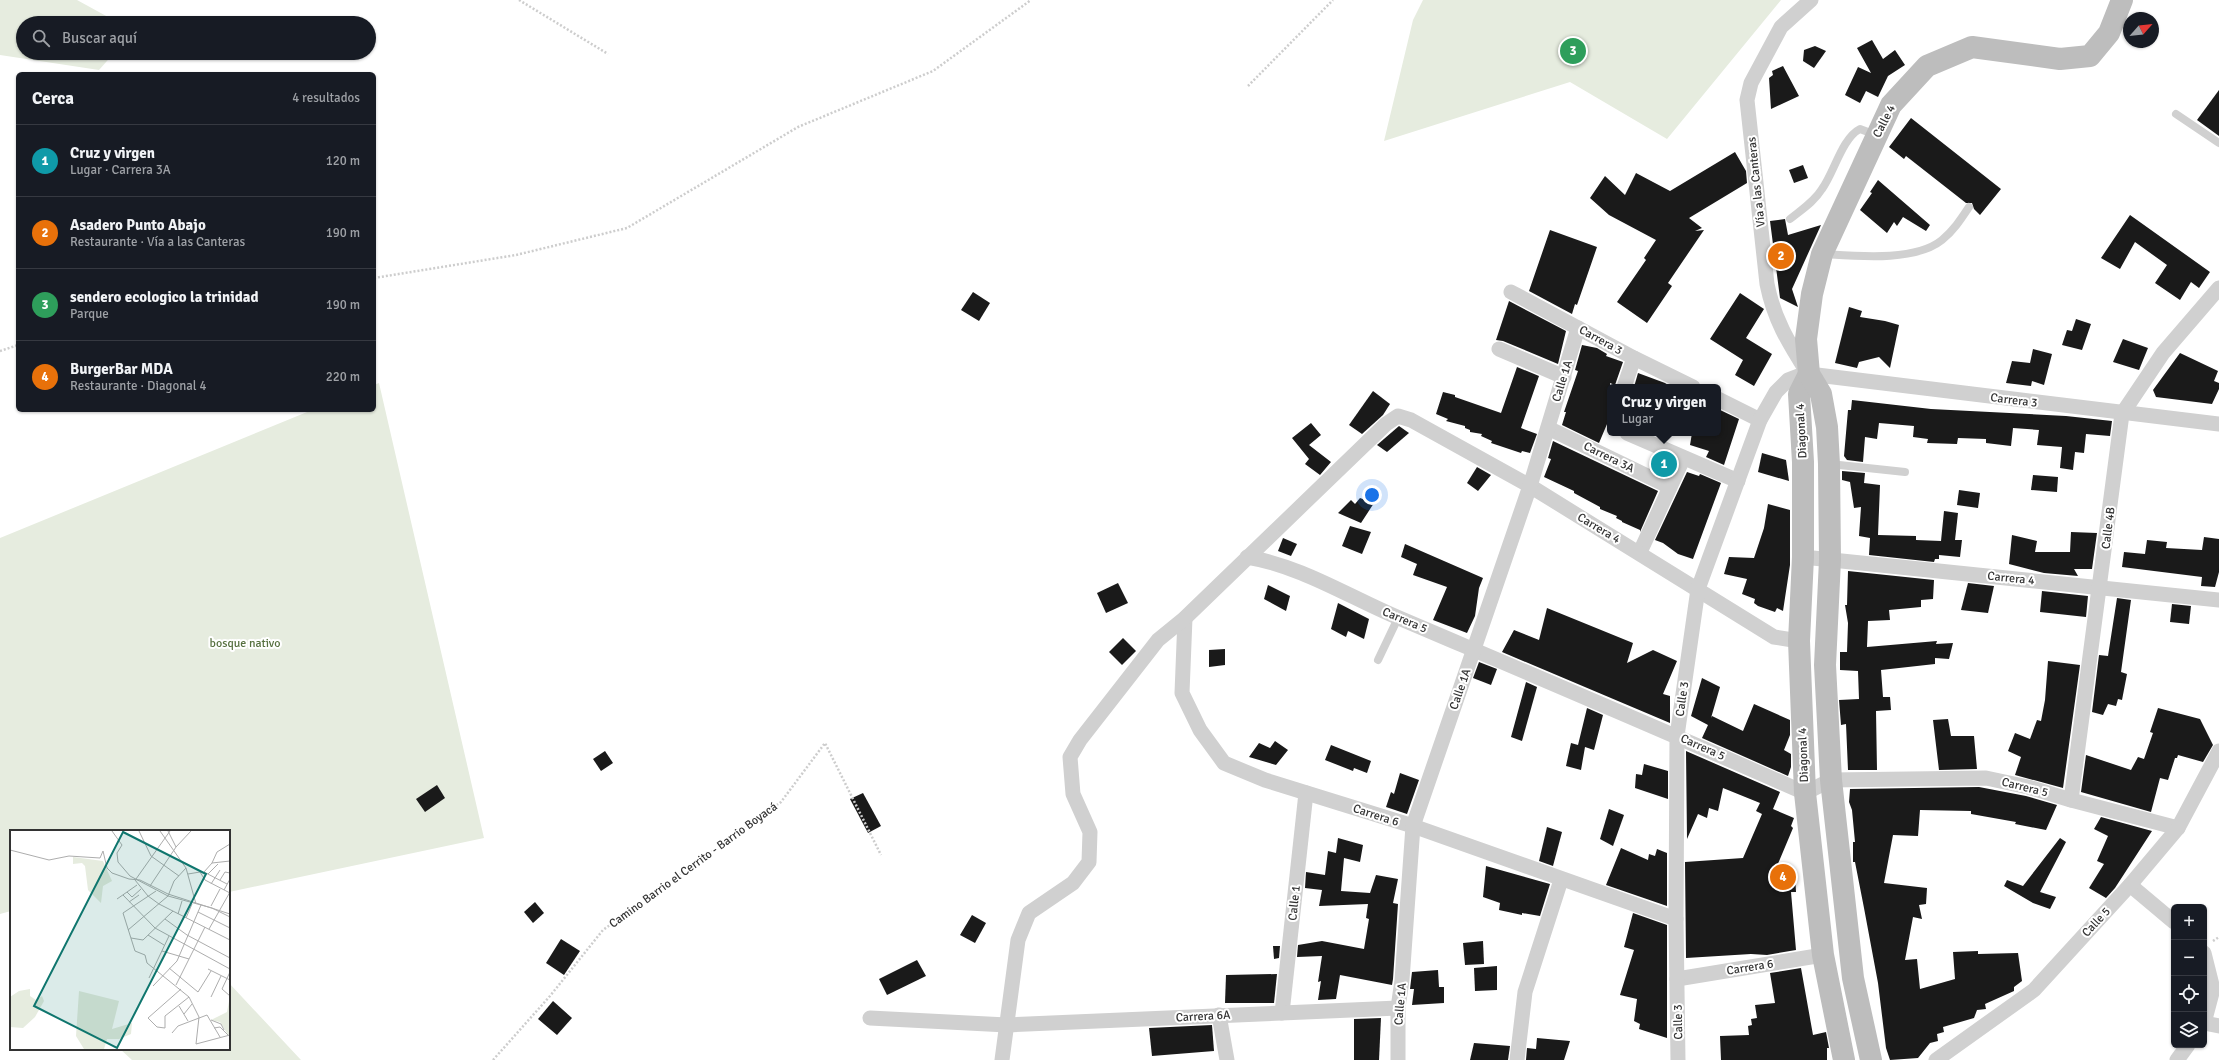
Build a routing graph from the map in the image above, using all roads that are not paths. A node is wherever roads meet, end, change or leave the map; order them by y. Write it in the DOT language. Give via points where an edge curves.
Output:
graph roads {
  1 [pos="1811,0"];
  2 [pos="2122,0"];
  3 [pos="2176,114"];
  4 [pos="1877,135"];
  5 [pos="2219,142"];
  6 [pos="1970,207"];
  7 [pos="1790,219"];
  8 [pos="1822,254"];
  9 [pos="2219,288"];
  10 [pos="1511,292"];
  11 [pos="1578,328"];
  12 [pos="1499,349"];
  13 [pos="1634,358"];
  14 [pos="1809,374"];
  15 [pos="1564,377"];
  16 [pos="1625,384"];
  17 [pos="1687,384"];
  18 [pos="1721,400"];
  19 [pos="2122,414"];
  20 [pos="1760,420"];
  21 [pos="2219,424"];
  22 [pos="1548,428"];
  23 [pos="1633,436"];
  24 [pos="1683,459"];
  25 [pos="1829,464"];
  26 [pos="1905,472"];
  27 [pos="1738,481"];
  28 [pos="1530,486"];
  29 [pos="1670,487"];
  30 [pos="1640,552"];
  31 [pos="1803,557"];
  32 [pos="1247,558"];
  33 [pos="1830,560"];
  34 [pos="2101,586"];
  35 [pos="1698,589"];
  36 [pos="2219,600"];
  37 [pos="1185,618"];
  38 [pos="1398,618"];
  39 [pos="1799,641"];
  40 [pos="1474,648"];
  41 [pos="1378,660"];
  42 [pos="1677,736"];
  43 [pos="2219,751"];
  44 [pos="1831,780"];
  45 [pos="1306,793"];
  46 [pos="1805,793"];
  47 [pos="2071,800"];
  48 [pos="1413,826"];
  49 [pos="2178,828"];
  50 [pos="1561,880"];
  51 [pos="2130,885"];
  52 [pos="1676,918"];
  53 [pos="2171,919"];
  54 [pos="1823,955"];
  55 [pos="2207,964"];
  56 [pos="1677,979"];
  57 [pos="1398,1008"];
  58 [pos="2207,1012"];
  59 [pos="1282,1013"];
  60 [pos="1219,1015"];
  61 [pos="870,1018"];
  62 [pos="2207,1024"];
  63 [pos="1008,1025"];
  64 [pos="2219,1026"];
  65 [pos="2186,1048"];
  66 [pos="1002,1060"];
  67 [pos="1227,1060"];
  68 [pos="1398,1060"];
  69 [pos="1407,1060"];
  70 [pos="1517,1060"];
  71 [pos="1678,1060"];
  72 [pos="1844,1060"];
  73 [pos="1871,1060"];
  74 [pos="1936,1060"];
  75 [pos="2177,1060"];
  1 -- 14 [label="street, Vía a las Canteras" via="1781,27 1751,83 1747,100 1771,306 1790,346"];
  2 -- 4 [label="street, Calle 4" via="2109,33 2090,56 2060,59 1972,47 1928,66 1891,104"];
  3 -- 5 [label="lane"];
  4 -- 7 [label="lane" via="1860,129 1855,132 1848,139 1822,190"];
  4 -- 8 [label="street, Calle 4"];
  6 -- 8 [label="lane" via="1956,226 1941,240 1925,249 1863,256"];
  8 -- 14 [label="street, Calle 4" via="1812,294 1806,339"];
  9 -- 19 [label="street, Calle 4B" via="2163,353"];
  10 -- 11 [label="street, Carrera 3"];
  11 -- 13 [label="street, Carrera 3"];
  11 -- 15 [label="street, Calle 1A"];
  12 -- 15 [label="street"];
  13 -- 16 [label="street"];
  13 -- 17 [label="street, Carrera 3"];
  14 -- 19 [label="street, Carrera 3"];
  14 -- 20 [label="street, Calle 3" via="1788,380 1776,392"];
  14 -- 25 [label="street, Diagonal 4" via="1820,394 1827,427"];
  14 -- 31 [label="street, Diagonal 4" via="1799,394 1803,462"];
  15 -- 22 [label="street, Calle 1A"];
  18 -- 20 [label="street"];
  19 -- 21 [label="street, Carrera 3"];
  19 -- 34 [label="street, Calle 4B"];
  20 -- 27 [label="street, Calle 3"];
  22 -- 28 [label="street, Calle 1A"];
  22 -- 29 [label="street, Carrera 3A"];
  23 -- 24 [label="street"];
  24 -- 27 [label="street"];
  24 -- 29 [label="street"];
  25 -- 26 [label="lane"];
  25 -- 33 [label="street, Diagonal 4"];
  27 -- 35 [label="street, Calle 3"];
  28 -- 30 [label="street, Carrera 4"];
  28 -- 32 [label="street, Carrera 4" via="1411,420 1398,416 1386,424"];
  28 -- 40 [label="street, Calle 1A"];
  29 -- 30 [label="street"];
  30 -- 35 [label="street, Carrera 4"];
  31 -- 33 [label="street, Carrera 4"];
  31 -- 39 [label="street, Diagonal 4"];
  32 -- 37 [label="street"];
  32 -- 38 [label="street, Carrera 5" via="1272,561"];
  33 -- 34 [label="street, Carrera 4"];
  33 -- 44 [label="street, Diagonal 4" via="1825,665"];
  34 -- 36 [label="street, Carrera 4"];
  34 -- 47 [label="street, Calle 4B"];
  35 -- 39 [label="street, Carrera 4" via="1774,636"];
  35 -- 42 [label="street, Calle 3"];
  37 -- 45 [label="street, Carrera 6" via="1182,693 1200,730 1224,763"];
  37 -- 63 [label="street" via="1158,640 1080,740 1070,757 1073,794 1090,832 1089,862 1073,883 1029,913 1018,940"];
  38 -- 40 [label="street, Carrera 5"];
  38 -- 41 [label="lane"];
  39 -- 46 [label="street, Diagonal 4"];
  40 -- 42 [label="street, Carrera 5"];
  40 -- 48 [label="street, Calle 1A"];
  42 -- 46 [label="street, Carrera 5"];
  42 -- 52 [label="street, Calle 3"];
  43 -- 49 [label="street, Calle 5"];
  44 -- 46 [label="street, Carrera 5"];
  44 -- 47 [label="street, Carrera 5" via="1986,778"];
  44 -- 73 [label="street, Diagonal 4" via="1853,978"];
  45 -- 48 [label="street, Carrera 6"];
  45 -- 59 [label="street, Calle 1"];
  46 -- 54 [label="street, Diagonal 4"];
  47 -- 49 [label="street, Carrera 5"];
  48 -- 50 [label="street, Carrera 6"];
  48 -- 57 [label="street, Calle 1A"];
  49 -- 51 [label="street, Calle 5"];
  50 -- 52 [label="street, Carrera 6"];
  50 -- 70 [label="street" via="1525,992"];
  51 -- 53 [label="street"];
  51 -- 74 [label="street, Calle 5" via="2034,990"];
  52 -- 56 [label="street, Calle 3"];
  54 -- 56 [label="street, Carrera 6"];
  54 -- 72 [label="street, Diagonal 4"];
  55 -- 58 [label="street" via="2213,989"];
  56 -- 71 [label="street, Calle 3"];
  57 -- 59 [label="street, Carrera 6A"];
  57 -- 68 [label="street, Calle 1A"];
  59 -- 60 [label="street, Carrera 6A"];
  60 -- 63 [label="street, Carrera 6A"];
  60 -- 67 [label="street"];
  61 -- 63 [label="street, Carrera 6A"];
  62 -- 64 [label="street"];
  63 -- 66 [label="street"];
  65 -- 75 [label="street"];
  68 -- 69 [label="street"];
}
